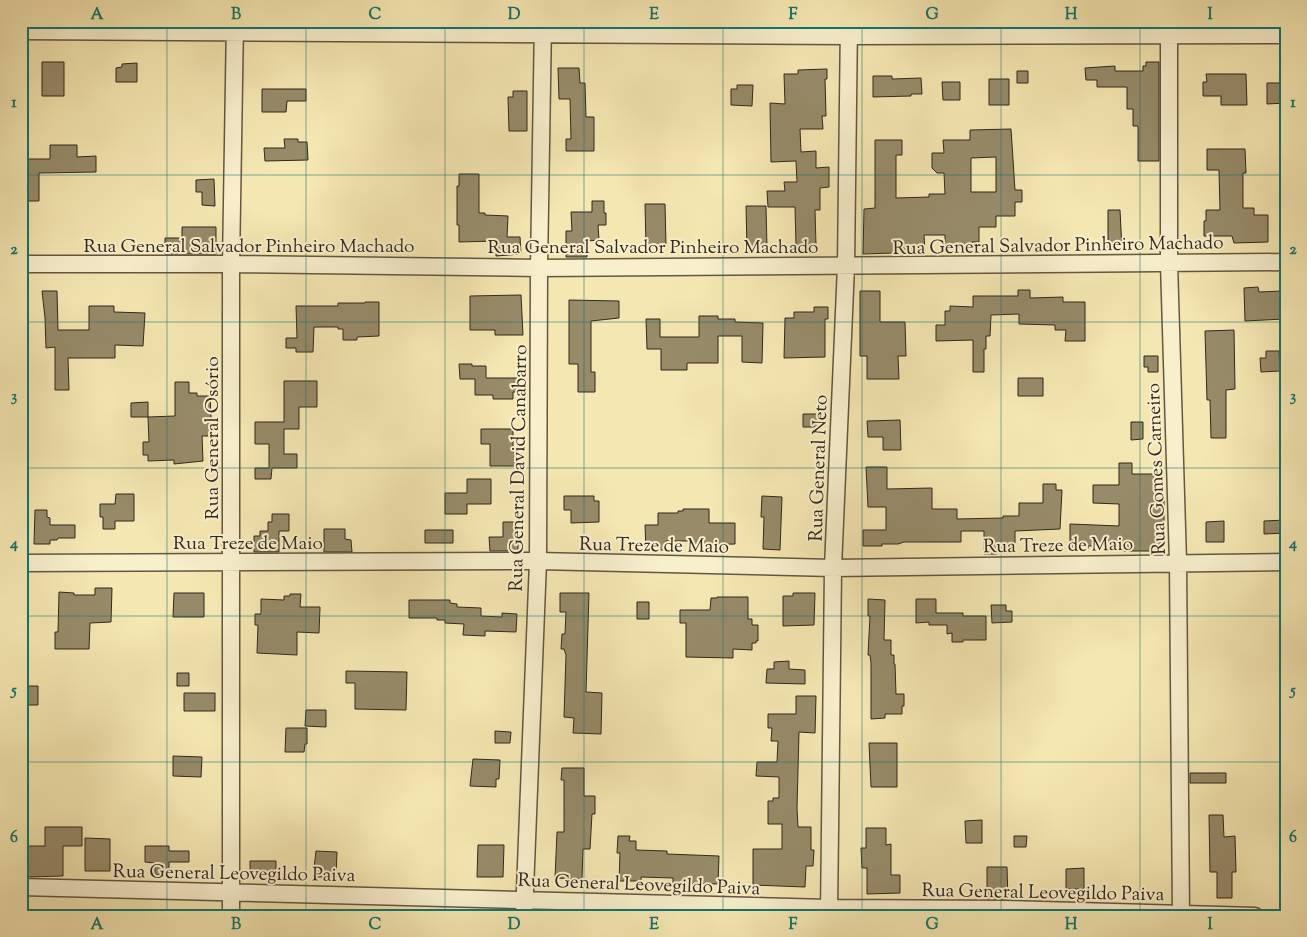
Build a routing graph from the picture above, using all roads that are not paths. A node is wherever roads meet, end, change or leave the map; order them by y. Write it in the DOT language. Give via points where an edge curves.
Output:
graph roads {
  1 [pos="235,27"];
  2 [pos="543,28"];
  3 [pos="1169,28"];
  4 [pos="849,29"];
  5 [pos="21,31"];
  6 [pos="1286,35"];
  7 [pos="1286,262"];
  8 [pos="1169,263"];
  9 [pos="21,264"];
  10 [pos="230,264"];
  11 [pos="846,266"];
  12 [pos="539,268"];
  13 [pos="231,561"];
  14 [pos="538,561"];
  15 [pos="1178,562"];
  16 [pos="1286,562"];
  17 [pos="21,563"];
  18 [pos="833,568"];
  19 [pos="21,887"];
  20 [pos="230,892"];
  21 [pos="524,899"];
  22 [pos="829,912"];
  23 [pos="1006,912"];
  24 [pos="1181,915"];
  25 [pos="231,916"];
  26 [pos="524,916"];
  27 [pos="1255,916"];
  1 -- 2 [label="street"];
  1 -- 5 [label="street"];
  1 -- 10 [label="street, Rua General Osório"];
  2 -- 4 [label="street"];
  2 -- 12 [label="street, Rua General David Canabarro"];
  3 -- 4 [label="street"];
  3 -- 6 [label="street"];
  3 -- 8 [label="street, Rua Gomes Carneiro"];
  4 -- 11 [label="street, Rua General Neto"];
  7 -- 8 [label="street, Rua General Salvador Pinheiro Machado"];
  8 -- 11 [label="street, Rua General Salvador Pinheiro Machado"];
  8 -- 15 [label="street, Rua Gomes Carneiro"];
  9 -- 10 [label="street, Rua General Salvador Pinheiro Machado"];
  10 -- 12 [label="street, Rua General Salvador Pinheiro Machado"];
  10 -- 13 [label="street, Rua General Osório"];
  11 -- 12 [label="street, Rua General Salvador Pinheiro Machado"];
  11 -- 18 [label="street, Rua General Neto"];
  12 -- 14 [label="street, Rua General David Canabarro"];
  13 -- 14 [label="street, Rua Treze de Maio"];
  13 -- 17 [label="street, Rua Treze de Maio"];
  13 -- 20 [label="street, Rua General Osório"];
  14 -- 18 [label="street, Rua Treze de Maio"];
  14 -- 21 [label="street, Rua General David Canabarro"];
  15 -- 16 [label="street, Rua Treze de Maio"];
  15 -- 18 [label="street, Rua Treze de Maio"];
  15 -- 24 [label="street, Rua Gomes Carneiro"];
  18 -- 22 [label="street, Rua General Neto"];
  19 -- 20 [label="street, Rua General Leovegildo Paiva"];
  20 -- 21 [label="street, Rua General Leovegildo Paiva"];
  20 -- 25 [label="street, Rua General Osório"];
  21 -- 22 [label="street, Rua General Leovegildo Paiva"];
  21 -- 26 [label="street, Rua General David Canabarro"];
  22 -- 23 [label="street, Rua General Leovegildo Paiva"];
  23 -- 24 [label="street, Rua General Leovegildo Paiva"];
  24 -- 27 [label="street, Rua General Leovegildo Paiva"];
}
